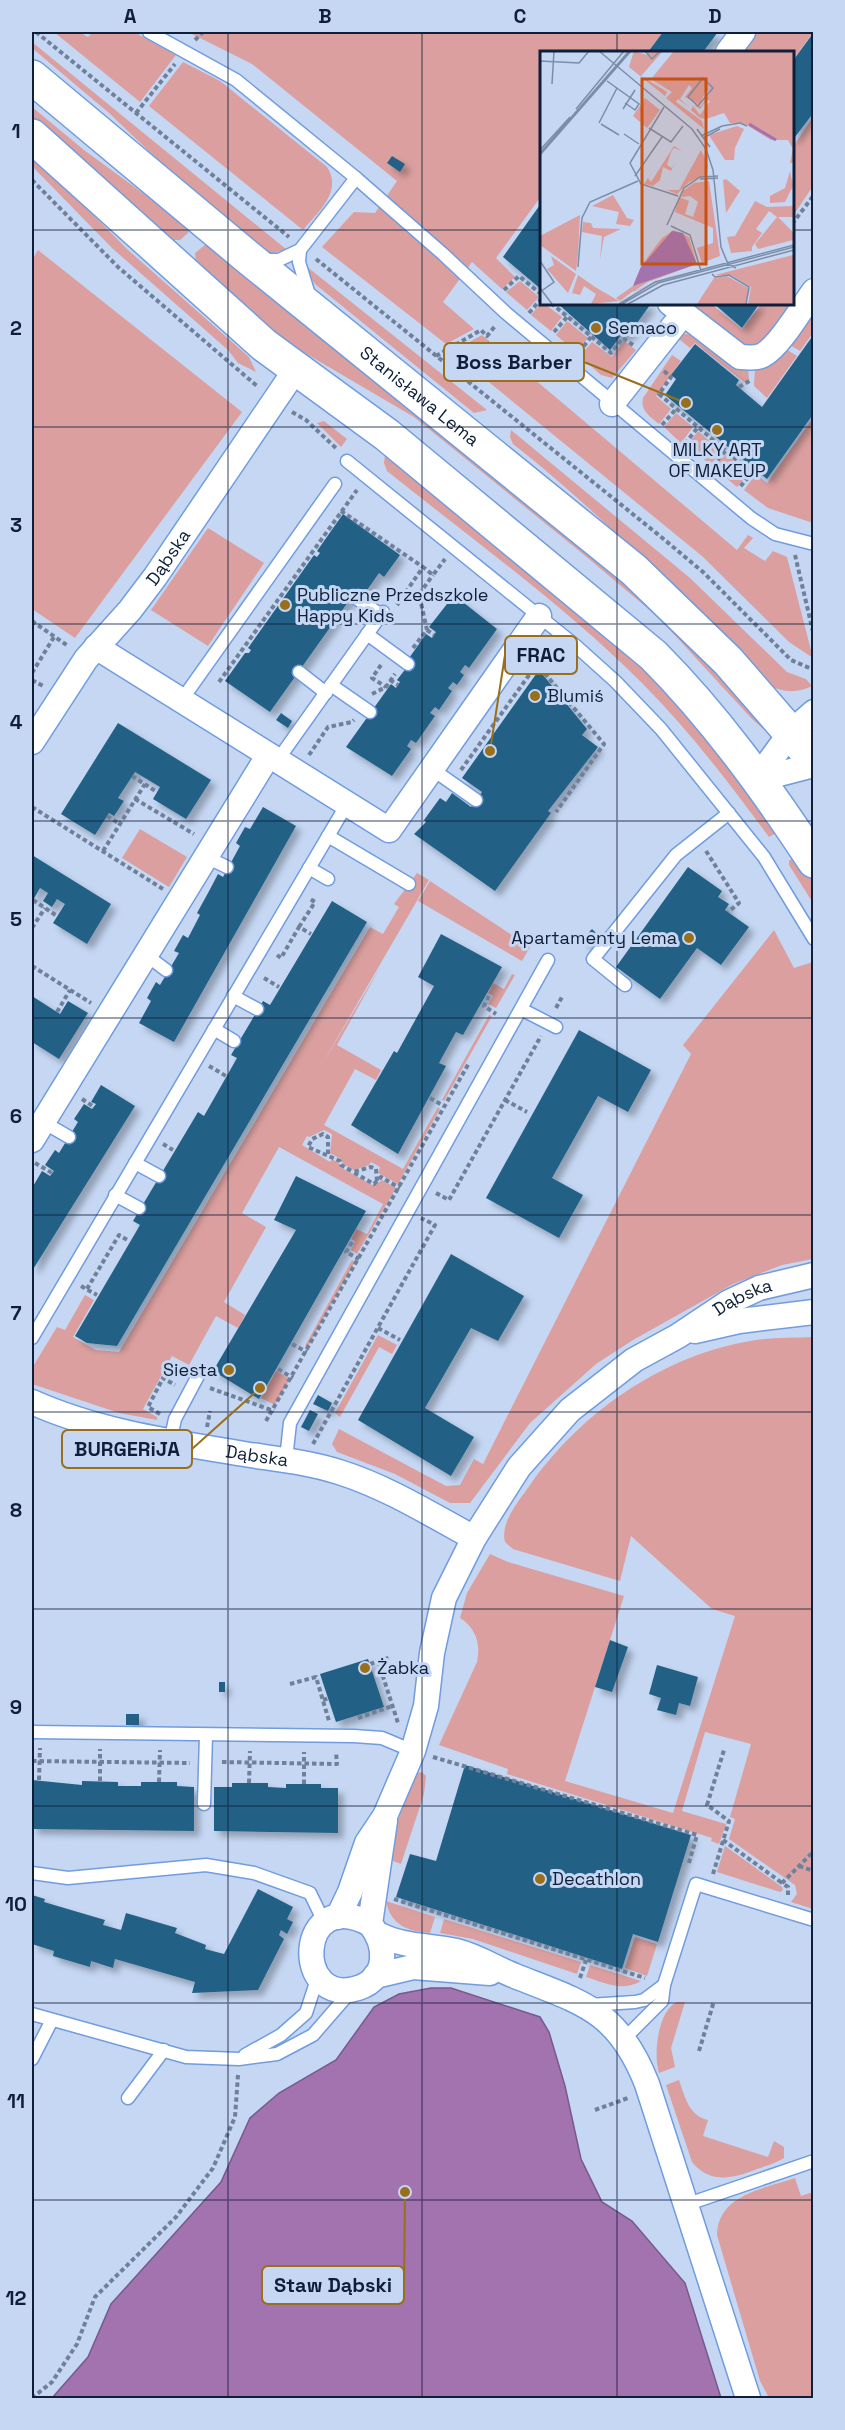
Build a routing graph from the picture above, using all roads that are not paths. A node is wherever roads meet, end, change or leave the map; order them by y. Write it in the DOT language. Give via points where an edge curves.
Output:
graph roads {
  1 [pos="148,32"];
  2 [pos="743,32"];
  3 [pos="730,51"];
  4 [pos="32,76"];
  5 [pos="32,136"];
  6 [pos="356,178"];
  7 [pos="208,225"];
  8 [pos="301,248"];
  9 [pos="245,255"];
  10 [pos="173,264"];
  11 [pos="813,291"];
  12 [pos="676,308"];
  13 [pos="315,312"];
  14 [pos="296,369"];
  15 [pos="612,404"];
  16 [pos="347,461"];
  17 [pos="335,484"];
  18 [pos="813,544"];
  19 [pos="353,596"];
  20 [pos="539,616"];
  21 [pos="367,634"];
  22 [pos="85,648"];
  23 [pos="406,661"];
  24 [pos="299,672"];
  25 [pos="328,689"];
  26 [pos="181,701"];
  27 [pos="365,709"];
  28 [pos="802,722"];
  29 [pos="32,742"];
  30 [pos="273,758"];
  31 [pos="813,762"];
  32 [pos="436,772"];
  33 [pos="756,780"];
  34 [pos="476,800"];
  35 [pos="347,804"];
  36 [pos="729,813"];
  37 [pos="328,836"];
  38 [pos="813,861"];
  39 [pos="309,868"];
  40 [pos="328,879"];
  41 [pos="409,884"];
  42 [pos="813,939"];
  43 [pos="146,956"];
  44 [pos="548,960"];
  45 [pos="166,970"];
  46 [pos="625,985"];
  47 [pos="233,996"];
  48 [pos="521,1009"];
  49 [pos="257,1010"];
  50 [pos="552,1025"];
  51 [pos="214,1029"];
  52 [pos="234,1041"];
  53 [pos="69,1137"];
  54 [pos="36,1141"];
  55 [pos="135,1162"];
  56 [pos="159,1176"];
  57 [pos="116,1195"];
  58 [pos="139,1208"];
  59 [pos="813,1275"];
  60 [pos="813,1312"];
  61 [pos="678,1336"];
  62 [pos="32,1338"];
  63 [pos="199,1374"];
  64 [pos="32,1402"];
  65 [pos="170,1442"];
  66 [pos="286,1460"];
  67 [pos="474,1538"];
  68 [pos="36,1733"];
  69 [pos="206,1735"];
  70 [pos="413,1751"];
  71 [pos="204,1804"];
  72 [pos="385,1816"];
  73 [pos="32,1873"];
  74 [pos="331,1920"];
  75 [pos="813,1920"];
  76 [pos="375,1930"];
  77 [pos="318,1976"];
  78 [pos="375,1976"];
  79 [pos="514,1976"];
  80 [pos="664,1985"];
  81 [pos="352,1989"];
  82 [pos="587,2005"];
  83 [pos="32,2014"];
  84 [pos="52,2020"];
  85 [pos="624,2039"];
  86 [pos="164,2050"];
  87 [pos="32,2059"];
  88 [pos="239,2059"];
  89 [pos="128,2098"];
  90 [pos="813,2161"];
  91 [pos="688,2204"];
  92 [pos="744,2391"];
  93 [pos="755,2398"];
  1 -- 6 [label="lane" via="236,80"];
  2 -- 3 [label="street"];
  4 -- 7 [label="main road, Stanisława Lema"];
  5 -- 10 [label="main road"];
  6 -- 8 [label="lane"];
  6 -- 15 [label="lane"];
  7 -- 9 [label="main road, Stanisława Lema"];
  7 -- 10 [label="main road"];
  8 -- 9 [label="lane" via="270,261"];
  8 -- 13 [label="lane" via="301,271"];
  9 -- 13 [label="main road, Stanisława Lema"];
  10 -- 14 [label="main road"];
  11 -- 12 [label="street" via="776,342 763,355 751,358 740,357"];
  12 -- 15 [label="street" via="648,357"];
  13 -- 28 [label="main road, Stanisława Lema" via="642,577 728,661"];
  14 -- 22 [label="street, Dąbska" via="154,577 129,610"];
  14 -- 33 [label="main road" via="396,442 653,655 706,713"];
  15 -- 18 [label="lane" via="751,518 775,534"];
  16 -- 20 [label="lane"];
  17 -- 26 [label="lane"];
  19 -- 21 [label="lane" via="382,613"];
  20 -- 32 [label="street"];
  20 -- 36 [label="lane" via="615,681 654,721"];
  21 -- 23 [label="lane"];
  21 -- 25 [label="lane"];
  22 -- 26 [label="street"];
  22 -- 29 [label="street, Dąbska" via="73,677"];
  24 -- 25 [label="lane"];
  25 -- 27 [label="lane"];
  25 -- 30 [label="lane"];
  26 -- 30 [label="street"];
  28 -- 31 [label="main road, Stanisława Lema"];
  28 -- 33 [label="street"];
  30 -- 35 [label="street"];
  30 -- 43 [label="street"];
  31 -- 33 [label="street"];
  32 -- 34 [label="lane"];
  32 -- 35 [label="street" via="389,830"];
  33 -- 38 [label="main road"];
  35 -- 37 [label="lane"];
  36 -- 42 [label="lane" via="764,857"];
  36 -- 46 [label="lane" via="676,855 593,959"];
  37 -- 39 [label="lane"];
  37 -- 41 [label="lane"];
  39 -- 40 [label="lane"];
  39 -- 47 [label="lane"];
  43 -- 45 [label="lane"];
  43 -- 54 [label="street"];
  44 -- 48 [label="lane"];
  47 -- 49 [label="lane"];
  47 -- 51 [label="lane"];
  48 -- 50 [label="lane"];
  48 -- 66 [label="lane" via="290,1423"];
  51 -- 52 [label="lane"];
  51 -- 55 [label="lane"];
  53 -- 54 [label="lane"];
  55 -- 56 [label="lane"];
  55 -- 57 [label="lane"];
  57 -- 58 [label="lane"];
  57 -- 62 [label="lane"];
  59 -- 61 [label="street, Dąbska" via="759,1288 729,1302"];
  60 -- 61 [label="street, Dąbska" via="739,1321"];
  61 -- 67 [label="street, Dąbska" via="620,1370 553,1426 504,1488"];
  63 -- 65 [label="lane" via="178,1412"];
  64 -- 65 [label="street, Dąbska" via="109,1429"];
  65 -- 66 [label="street, Dąbska"];
  66 -- 67 [label="street, Dąbska" via="338,1472 388,1491"];
  67 -- 70 [label="street, Dąbska" via="444,1598 426,1706"];
  68 -- 69 [label="lane"];
  69 -- 70 [label="lane" via="382,1738"];
  69 -- 71 [label="lane"];
  70 -- 72 [label="street, Dąbska"];
  72 -- 74 [label="street" via="367,1843 350,1892"];
  72 -- 76 [label="street"];
  73 -- 74 [label="lane" via="68,1878 206,1865 254,1873 310,1893"];
  74 -- 76 [label="street" via="358,1917"];
  74 -- 77 [label="street" via="318,1928 310,1948"];
  75 -- 80 [label="lane" via="696,1884"];
  76 -- 78 [label="street" via="384,1949"];
  76 -- 79 [label="street" via="405,1945 456,1951"];
  77 -- 81 [label="street" via="335,1988"];
  77 -- 88 [label="lane" via="306,2013 281,2035"];
  78 -- 79 [label="street" via="413,1967"];
  78 -- 81 [label="street" via="364,1986"];
  79 -- 82 [label="street"];
  80 -- 82 [label="lane" via="644,2000"];
  80 -- 85 [label="lane" via="662,2001"];
  81 -- 88 [label="lane" via="313,2034 277,2054"];
  82 -- 85 [label="street"];
  83 -- 84 [label="lane"];
  84 -- 86 [label="lane"];
  84 -- 87 [label="lane"];
  85 -- 91 [label="street" via="647,2084"];
  86 -- 88 [label="lane" via="186,2057"];
  86 -- 89 [label="lane"];
  90 -- 91 [label="lane"];
  91 -- 92 [label="street"];
  92 -- 93 [label="street"];
}
